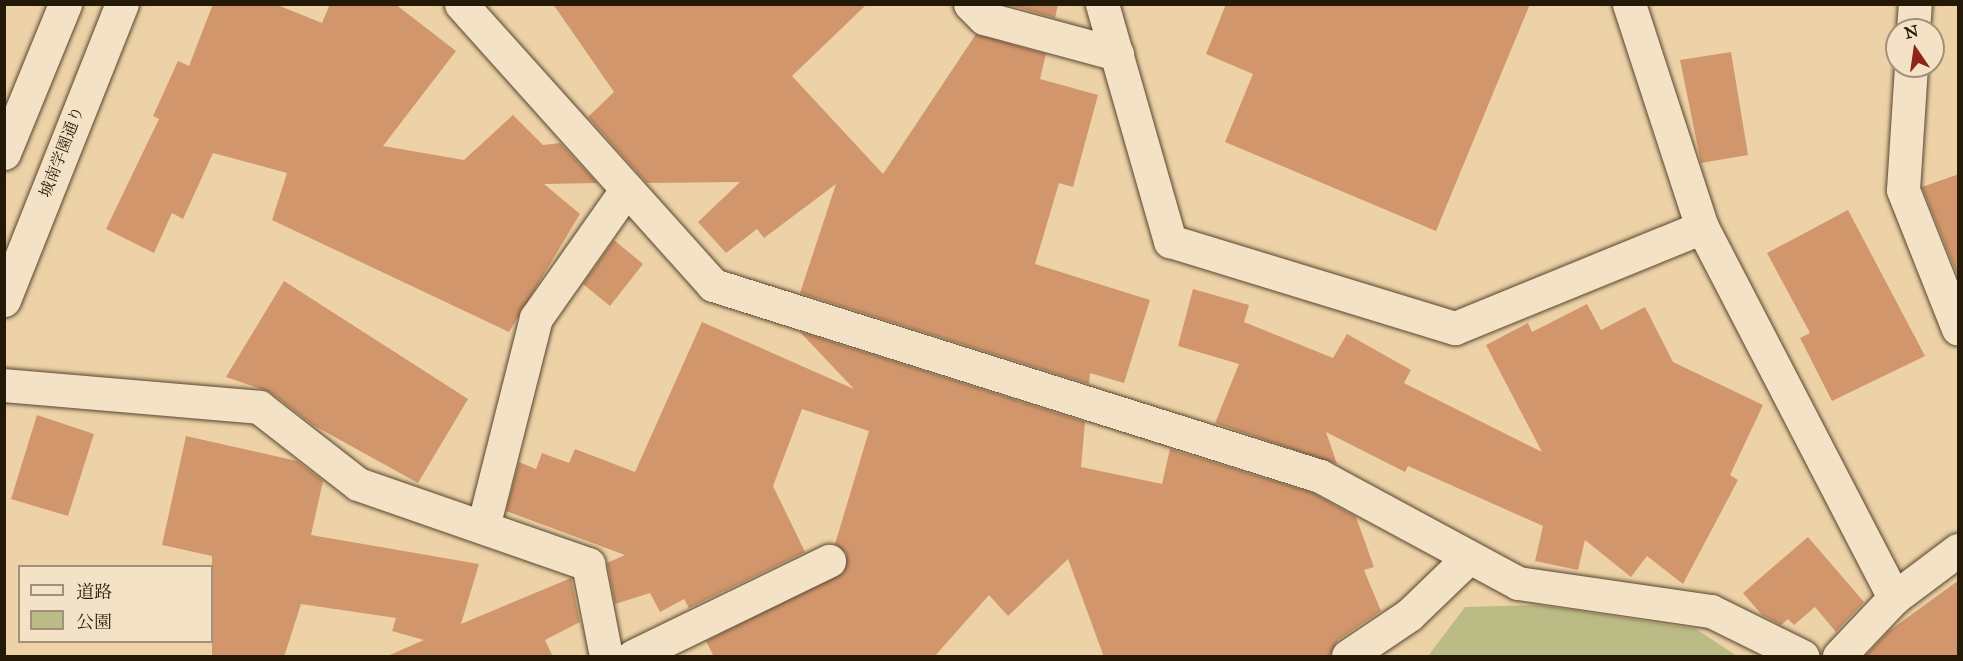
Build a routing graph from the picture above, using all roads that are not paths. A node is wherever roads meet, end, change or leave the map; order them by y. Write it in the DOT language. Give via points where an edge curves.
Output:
graph roads {
  1 [pos="65,4"];
  2 [pos="122,4"];
  3 [pos="461,4"];
  4 [pos="970,4"];
  5 [pos="1102,4"];
  6 [pos="1629,4"];
  7 [pos="1118,54"];
  8 [pos="1910,78"];
  9 [pos="4,153"];
  10 [pos="626,190"];
  11 [pos="1702,226"];
  12 [pos="4,300"];
  13 [pos="1959,329"];
  14 [pos="4,385"];
  15 [pos="483,527"];
  16 [pos="1959,550"];
  17 [pos="1469,557"];
  18 [pos="829,561"];
  19 [pos="1894,598"];
  20 [pos="1847,645"];
  21 [pos="606,657"];
  22 [pos="633,657"];
  23 [pos="1348,657"];
  24 [pos="1802,657"];
  1 -- 9 [label="street"];
  2 -- 12 [label="street, 城南学園通り"];
  3 -- 10 [label="street"];
  4 -- 7 [label="street" via="984,18"];
  5 -- 7 [label="street"];
  6 -- 11 [label="street"];
  7 -- 11 [label="street" via="1170,241 1455,328"];
  8 -- 13 [label="street" via="1903,190"];
  10 -- 15 [label="street" via="536,318"];
  10 -- 17 [label="street" via="713,285 1320,476"];
  11 -- 19 [label="street"];
  14 -- 15 [label="street" via="259,407 358,484"];
  15 -- 21 [label="street" via="588,564"];
  16 -- 19 [label="street"];
  17 -- 23 [label="street" via="1409,615"];
  17 -- 24 [label="street" via="1518,583 1711,611"];
  18 -- 22 [label="street"];
  19 -- 20 [label="street"];
}
